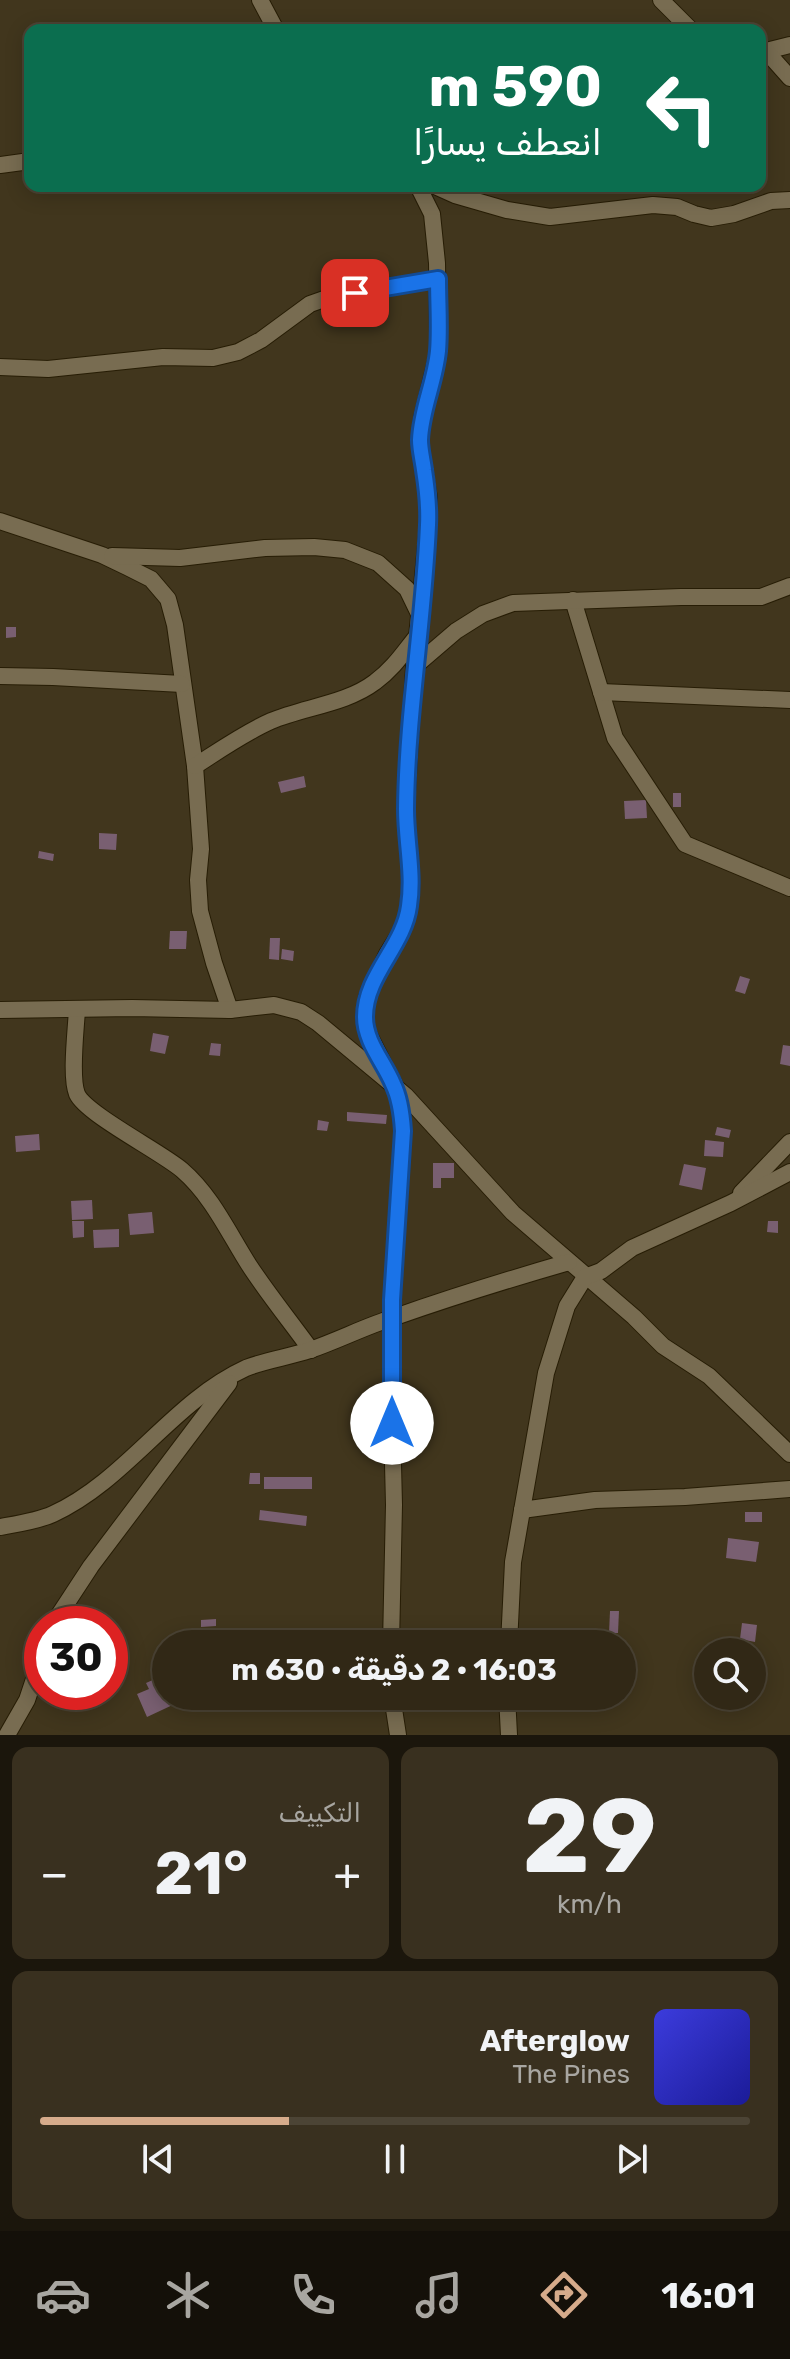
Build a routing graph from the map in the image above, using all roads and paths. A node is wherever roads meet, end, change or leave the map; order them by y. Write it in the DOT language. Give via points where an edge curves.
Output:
graph roads {
  1 [pos="260,0"];
  2 [pos="661,0"];
  3 [pos="273,24"];
  4 [pos="685,24"];
  5 [pos="790,45"];
  6 [pos="766,49"];
  7 [pos="766,53"];
  8 [pos="790,78"];
  9 [pos="24,162"];
  10 [pos="0,165"];
  11 [pos="421,192"];
  12 [pos="448,192"];
  13 [pos="790,200"];
  14 [pos="438,279"];
  15 [pos="0,367"];
  16 [pos="0,521"];
  17 [pos="102,555"];
  18 [pos="790,586"];
  19 [pos="573,600"];
  20 [pos="420,625"];
  21 [pos="414,667"];
  22 [pos="0,676"];
  23 [pos="182,684"];
  24 [pos="601,692"];
  25 [pos="790,700"];
  26 [pos="195,766"];
  27 [pos="790,888"];
  28 [pos="77,1009"];
  29 [pos="0,1010"];
  30 [pos="230,1010"];
  31 [pos="395,1086"];
  32 [pos="790,1142"];
  33 [pos="790,1172"];
  34 [pos="731,1203"];
  35 [pos="569,1262"];
  36 [pos="585,1277"];
  37 [pos="392,1317"];
  38 [pos="311,1350"];
  39 [pos="235,1375"];
  40 [pos="790,1454"];
  41 [pos="790,1489"];
  42 [pos="522,1510"];
  43 [pos="0,1527"];
  44 [pos="65,1606"];
  45 [pos="391,1630"];
  46 [pos="510,1630"];
  47 [pos="24,1705"];
  48 [pos="394,1710"];
  49 [pos="508,1710"];
  50 [pos="7,1735"];
  51 [pos="398,1735"];
  52 [pos="509,1735"];
  1 -- 3 [label="street"];
  2 -- 4 [label="street"];
  5 -- 6 [label="street"];
  7 -- 8 [label="street"];
  9 -- 10 [label="street"];
  11 -- 14 [label="street" via="432,214"];
  12 -- 13 [label="street" via="550,217 653,205 711,218"];
  14 -- 15 [label="street" via="318,301 261,340 213,358 163,357 48,369"];
  14 -- 20 [label="street" via="438,353 420,444 429,498"];
  16 -- 17 [label="street"];
  17 -- 20 [label="street" via="180,558 265,548 345,550 378,563 407,589"];
  17 -- 23 [label="street" via="151,579 168,599"];
  18 -- 19 [label="street" via="761,597"];
  19 -- 21 [label="street" via="513,603 483,614"];
  19 -- 24 [label="street"];
  20 -- 21 [label="street"];
  20 -- 26 [label="street" via="393,667 373,684 267,723"];
  21 -- 31 [label="street" via="406,810 409,909 367,997 365,1017 371,1042"];
  22 -- 23 [label="street"];
  23 -- 26 [label="street"];
  24 -- 25 [label="street"];
  24 -- 27 [label="street" via="615,738 685,844"];
  26 -- 30 [label="street" via="200,911"];
  28 -- 29 [label="street"];
  28 -- 30 [label="street"];
  28 -- 38 [label="street" via="74,1083 80,1100 185,1172"];
  30 -- 31 [label="street" via="274,1005 301,1012"];
  31 -- 35 [label="street" via="513,1213"];
  31 -- 37 [label="street" via="403,1131"];
  32 -- 34 [label="street"];
  33 -- 34 [label="street"];
  34 -- 36 [label="street" via="632,1248"];
  35 -- 36 [label="street"];
  35 -- 37 [label="street"];
  36 -- 40 [label="street" via="663,1346 709,1376"];
  36 -- 42 [label="street" via="567,1306 546,1373"];
  37 -- 38 [label="street"];
  37 -- 45 [label="street"];
  38 -- 39 [label="street"];
  39 -- 43 [label="street" via="84,1496 51,1515"];
  39 -- 44 [label="street"];
  41 -- 42 [label="street" via="595,1500"];
  42 -- 46 [label="street"];
  47 -- 50 [label="street"];
  48 -- 51 [label="street"];
  49 -- 52 [label="street"];
}
